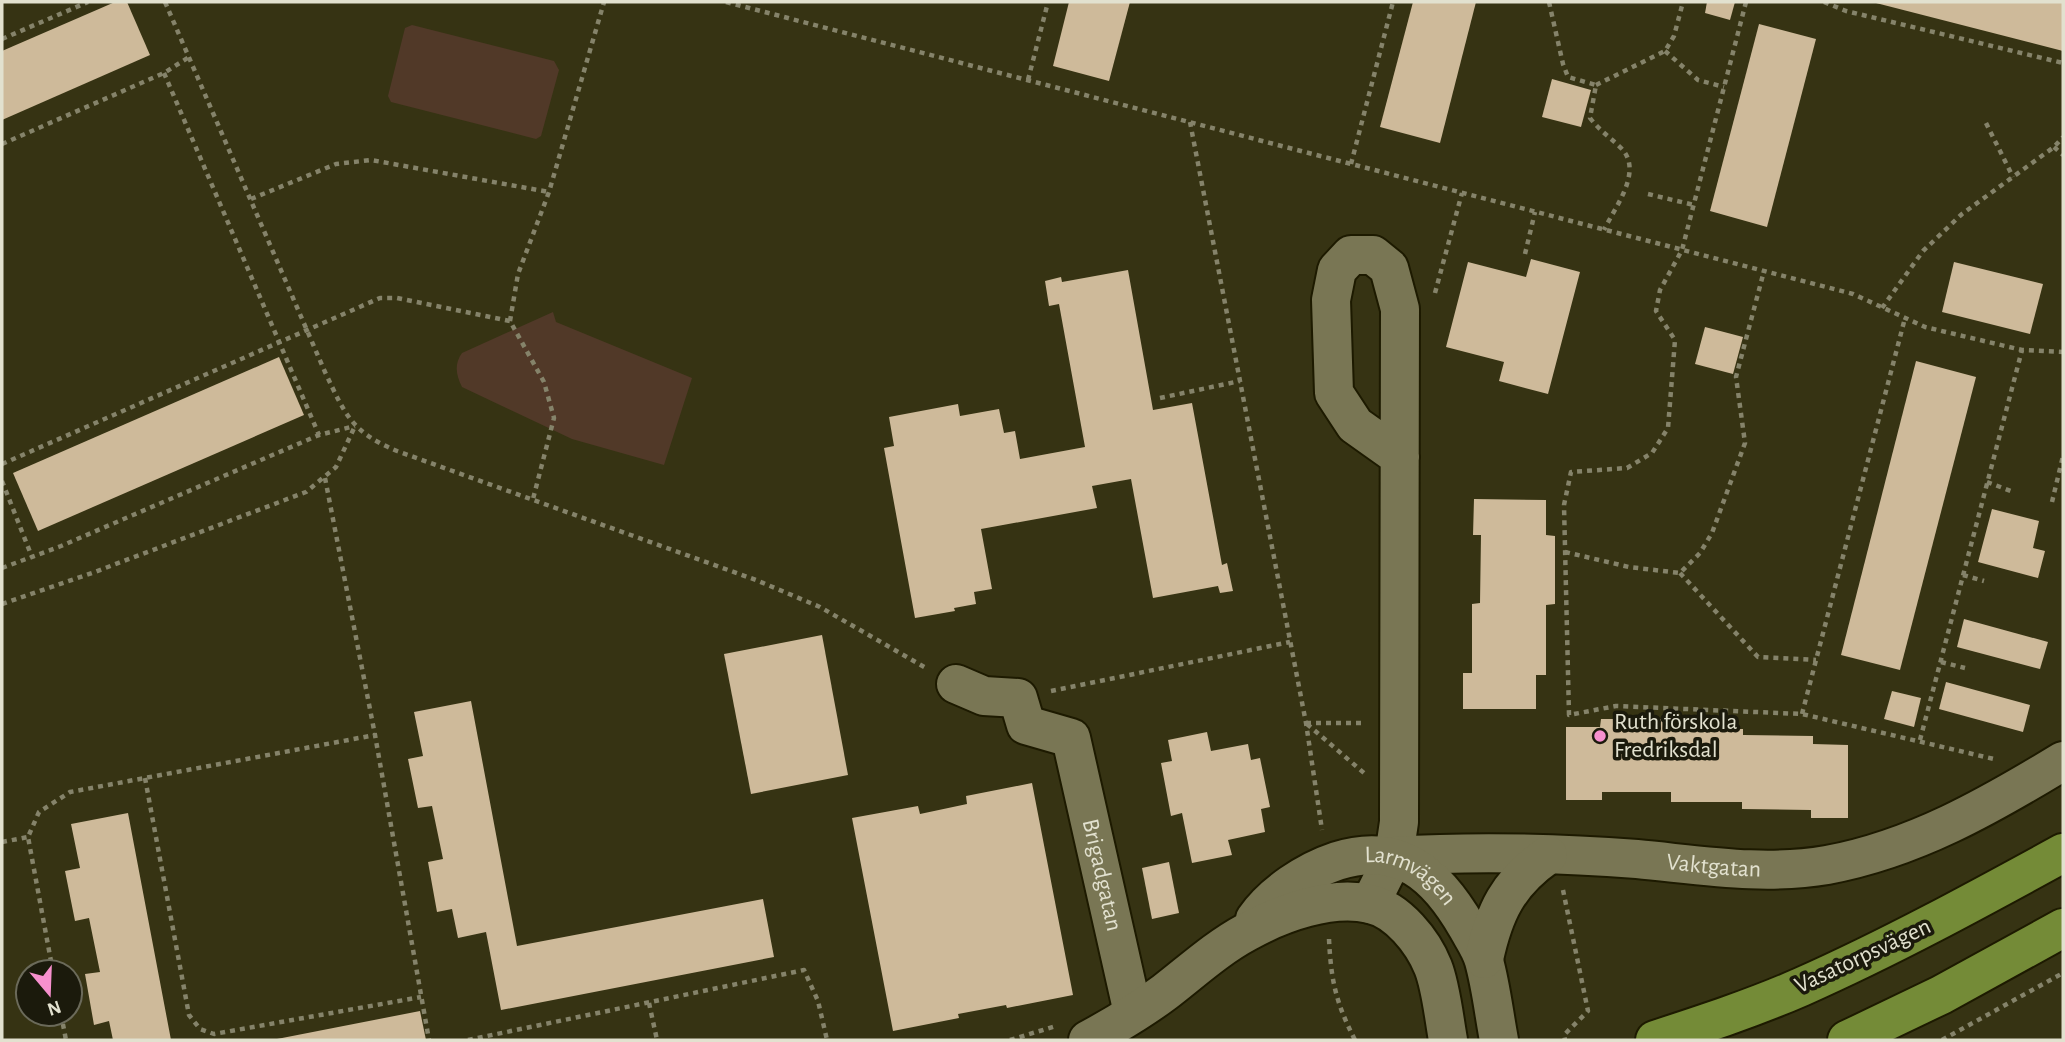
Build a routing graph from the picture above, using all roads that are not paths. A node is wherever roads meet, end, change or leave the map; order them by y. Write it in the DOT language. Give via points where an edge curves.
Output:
graph roads {
  1 [pos="1400,457"];
  2 [pos="956,684"];
  3 [pos="2063,761"];
  4 [pos="1467,853"];
  5 [pos="2063,853"];
  6 [pos="1552,855"];
  7 [pos="1394,856"];
  8 [pos="1444,892"];
  9 [pos="1370,904"];
  10 [pos="2063,929"];
  11 [pos="1246,932"];
  12 [pos="1484,959"];
  13 [pos="1434,968"];
  14 [pos="1133,1013"];
  15 [pos="1088,1040"];
  16 [pos="1448,1040"];
  17 [pos="1499,1040"];
  18 [pos="1655,1040"];
  19 [pos="1847,1040"];
  1 -- 7 [label="street" via="1399,804"];
  2 -- 14 [label="street, Brigadgatan" via="984,696 1018,698 1026,725 1071,738"];
  3 -- 6 [label="street, Vaktgatan" via="2004,797 1907,844 1863,857 1802,868 1748,871"];
  4 -- 6 [label="street, Vaktgatan"];
  4 -- 7 [label="street, Vaktgatan"];
  4 -- 8 [label="street"];
  5 -- 18 [label="main road, Vasatorpsvägen" via="1799,988"];
  6 -- 12 [label="street" via="1532,866 1503,901 1490,928"];
  7 -- 8 [label="street, Larmvägen" via="1428,876"];
  7 -- 9 [label="street"];
  7 -- 11 [label="street, Larmvägen" via="1354,855 1326,864 1262,908"];
  8 -- 12 [label="street, Larmvägen"];
  8 -- 13 [label="street"];
  9 -- 11 [label="street, Larmvägen" via="1301,910"];
  9 -- 13 [label="street, Larmvägen" via="1398,919"];
  10 -- 19 [label="main road"];
  11 -- 14 [label="street, Larmvägen"];
  12 -- 17 [label="street, Larmvägen"];
  13 -- 16 [label="street, Larmvägen"];
  14 -- 15 [label="street, Larmvägen"];
}
